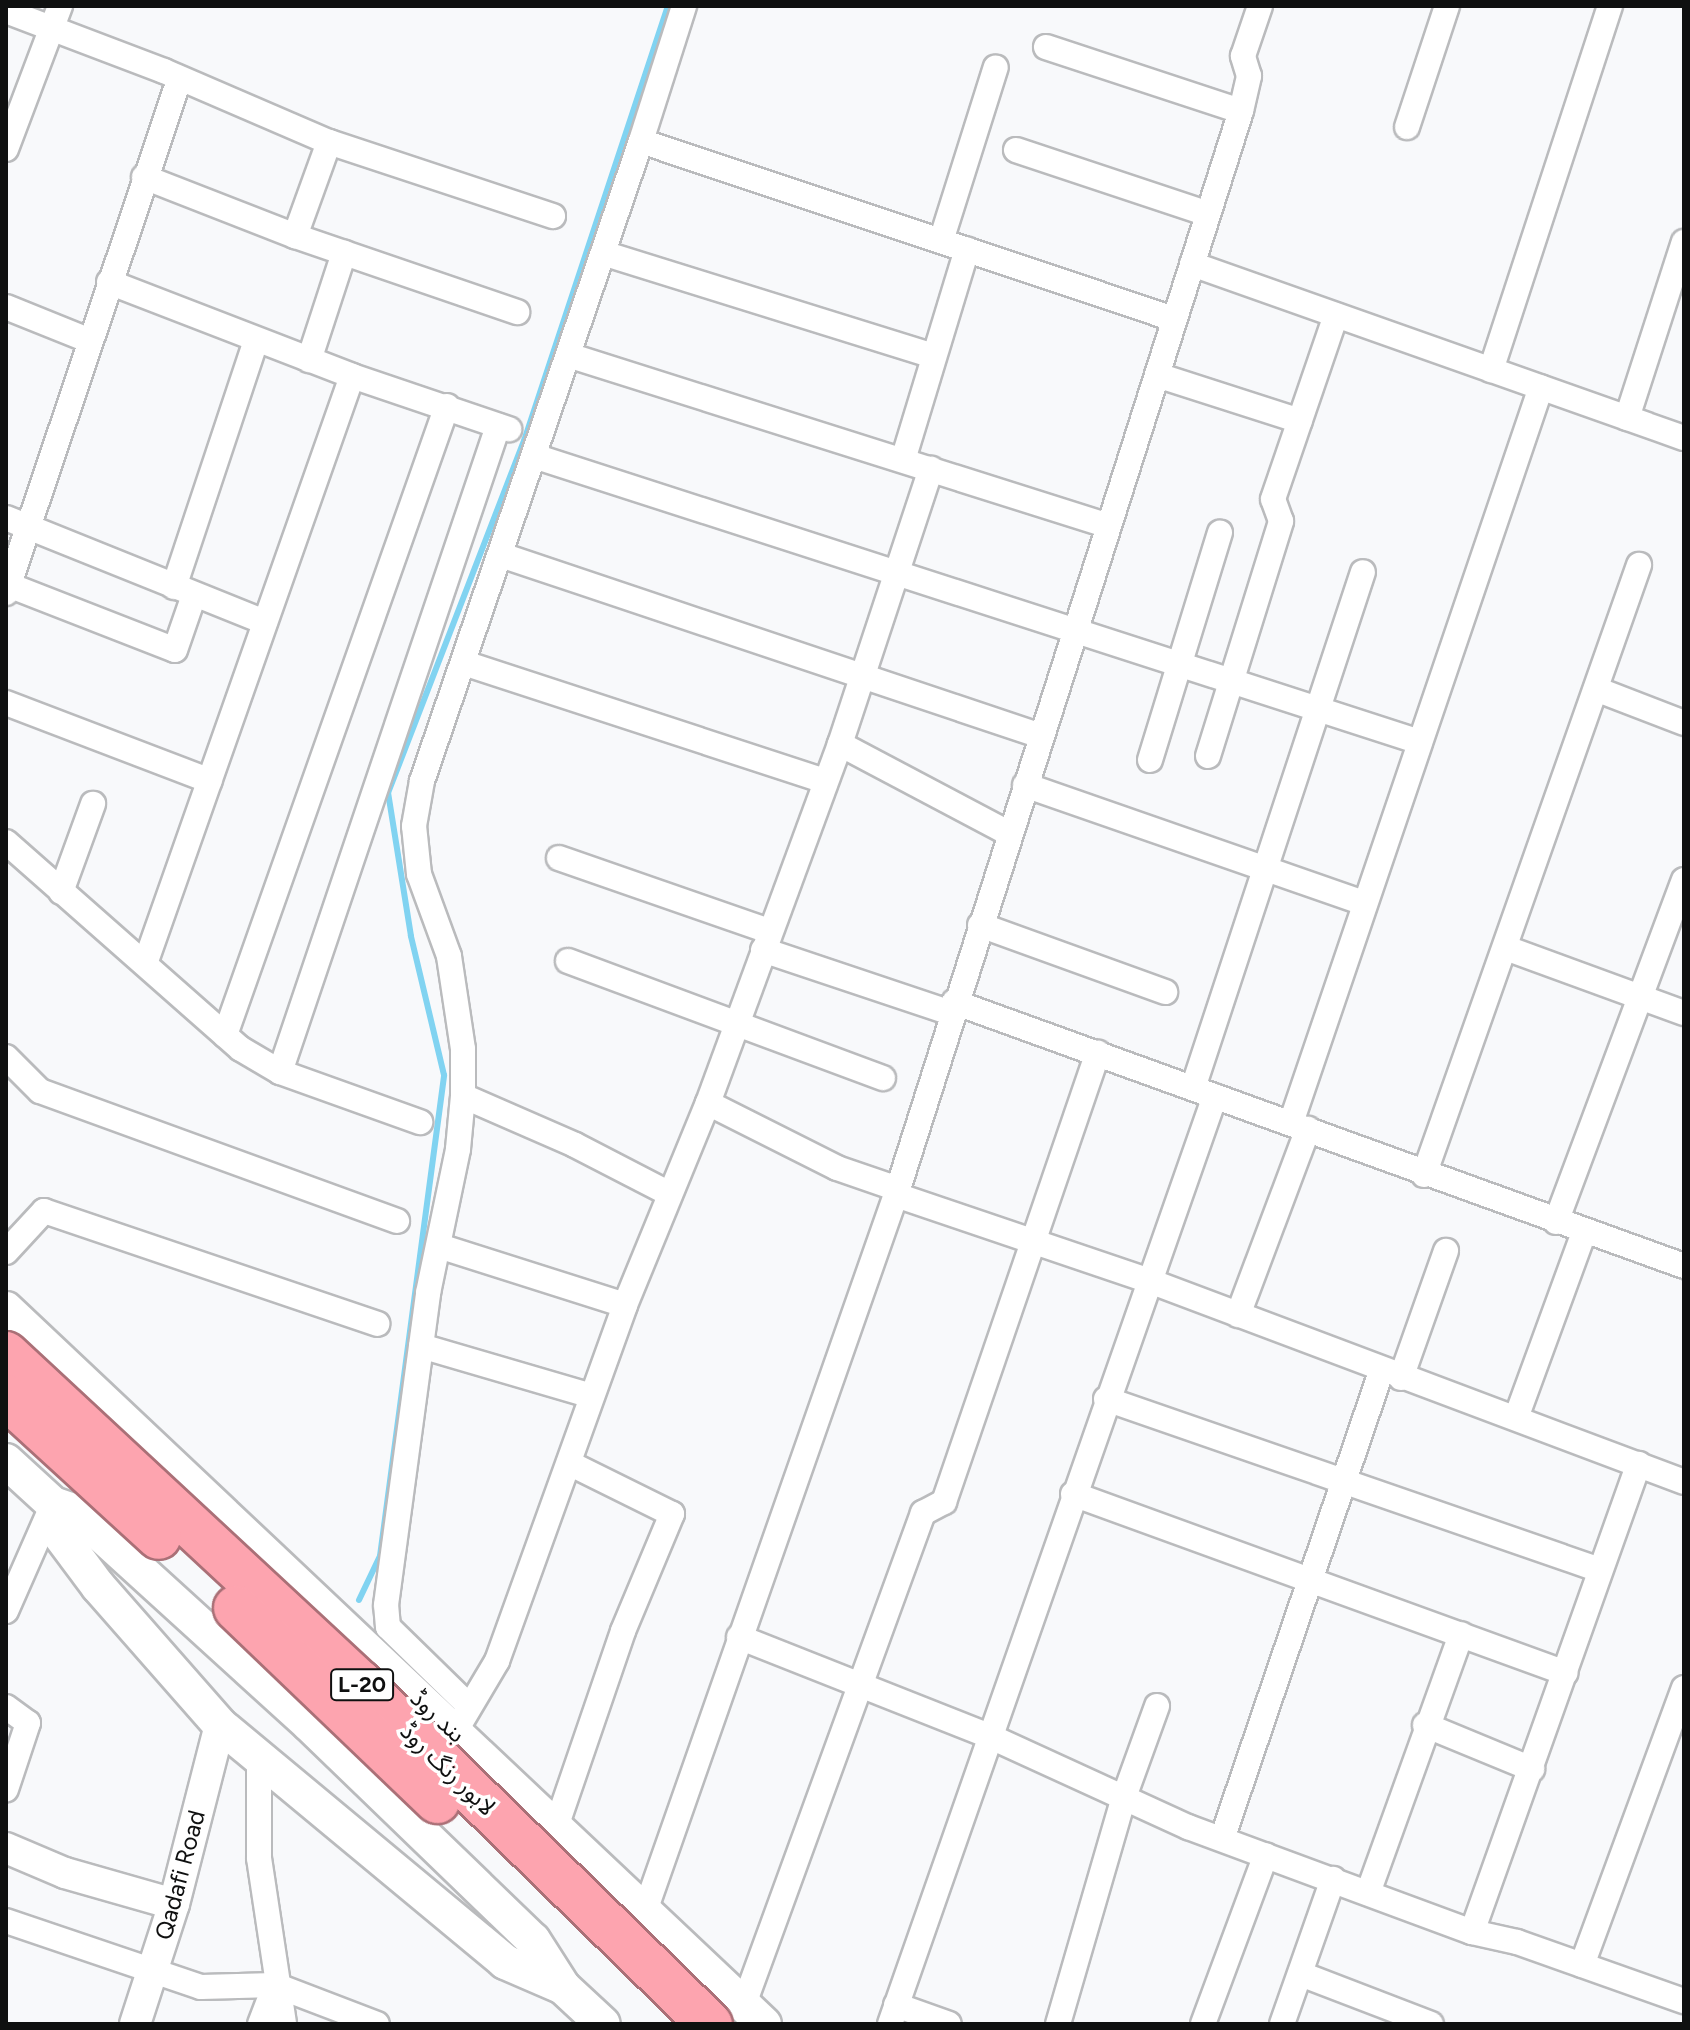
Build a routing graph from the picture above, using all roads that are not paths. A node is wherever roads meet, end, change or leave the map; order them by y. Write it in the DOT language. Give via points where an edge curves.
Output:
graph roads {
  1 [pos="684,6"];
  2 [pos="1260,6"];
  3 [pos="1447,6"];
  4 [pos="1610,6"];
  5 [pos="6,11"];
  6 [pos="56,18"];
  7 [pos="1046,47"];
  8 [pos="996,67"];
  9 [pos="179,80"];
  10 [pos="1241,111"];
  11 [pos="1407,127"];
  12 [pos="641,141"];
  13 [pos="329,142"];
  14 [pos="6,149"];
  15 [pos="1016,150"];
  16 [pos="144,177"];
  17 [pos="1208,214"];
  18 [pos="553,216"];
  19 [pos="295,236"];
  20 [pos="941,241"];
  21 [pos="1684,242"];
  22 [pos="967,250"];
  23 [pos="344,253"];
  24 [pos="603,253"];
  25 [pos="1192,264"];
  26 [pos="109,282"];
  27 [pos="6,307"];
  28 [pos="517,312"];
  29 [pos="1336,315"];
  30 [pos="1174,319"];
  31 [pos="88,340"];
  32 [pos="256,340"];
  33 [pos="568,355"];
  34 [pos="933,356"];
  35 [pos="309,360"];
  36 [pos="1491,370"];
  37 [pos="1157,375"];
  38 [pos="352,376"];
  39 [pos="1541,387"];
  40 [pos="447,406"];
  41 [pos="1627,418"];
  42 [pos="1300,421"];
  43 [pos="1684,438"];
  44 [pos="534,456"];
  45 [pos="903,460"];
  46 [pos="931,469"];
  47 [pos="17,522"];
  48 [pos="1109,526"];
  49 [pos="1220,533"];
  50 [pos="501,555"];
  51 [pos="1639,565"];
  52 [pos="1363,572"];
  53 [pos="898,573"];
  54 [pos="7,587"];
  55 [pos="184,591"];
  56 [pos="265,622"];
  57 [pos="1078,628"];
  58 [pos="1180,662"];
  59 [pos="464,663"];
  60 [pos="863,677"];
  61 [pos="1233,679"];
  62 [pos="1596,689"];
  63 [pos="6,703"];
  64 [pos="1321,709"];
  65 [pos="1684,723"];
  66 [pos="1041,736"];
  67 [pos="1417,741"];
  68 [pos="840,744"];
  69 [pos="1208,756"];
  70 [pos="1150,760"];
  71 [pos="210,781"];
  72 [pos="825,781"];
  73 [pos="1025,785"];
  74 [pos="93,804"];
  75 [pos="1010,834"];
  76 [pos="6,842"];
  77 [pos="559,858"];
  78 [pos="1268,873"];
  79 [pos="1684,880"];
  80 [pos="61,892"];
  81 [pos="1364,903"];
  82 [pos="980,925"];
  83 [pos="766,940"];
  84 [pos="1506,948"];
  85 [pos="146,961"];
  86 [pos="568,961"];
  87 [pos="1165,992"];
  88 [pos="1641,997"];
  89 [pos="953,1007"];
  90 [pos="1684,1013"];
  91 [pos="737,1027"];
  92 [pos="225,1035"];
  93 [pos="1098,1053"];
  94 [pos="6,1057"];
  95 [pos="280,1072"];
  96 [pos="883,1078"];
  97 [pos="1204,1092"];
  98 [pos="463,1096"];
  99 [pos="708,1103"];
  100 [pos="420,1122"];
  101 [pos="1300,1126"];
  102 [pos="1424,1175"];
  103 [pos="897,1192"];
  104 [pos="670,1194"];
  105 [pos="397,1221"];
  106 [pos="1556,1222"];
  107 [pos="1584,1232"];
  108 [pos="1035,1242"];
  109 [pos="439,1246"];
  110 [pos="1446,1251"];
  111 [pos="6,1252"];
  112 [pos="1683,1262"];
  113 [pos="1147,1280"];
  114 [pos="625,1305"];
  115 [pos="6,1309"];
  116 [pos="1238,1315"];
  117 [pos="377,1324"];
  118 [pos="421,1346"];
  119 [pos="6,1354"];
  120 [pos="65,1367"];
  121 [pos="1391,1374"];
  122 [pos="592,1396"];
  123 [pos="6,1397"];
  124 [pos="1106,1399"];
  125 [pos="1516,1418"];
  126 [pos="6,1429"];
  127 [pos="6,1461"];
  128 [pos="569,1463"];
  129 [pos="1639,1464"];
  130 [pos="1345,1481"];
  131 [pos="1684,1482"];
  132 [pos="1073,1494"];
  133 [pos="53,1504"];
  134 [pos="1600,1570"];
  135 [pos="1312,1579"];
  136 [pos="6,1611"];
  137 [pos="1461,1634"];
  138 [pos="739,1637"];
  139 [pos="1566,1673"];
  140 [pos="861,1684"];
  141 [pos="1684,1688"];
  142 [pos="1157,1706"];
  143 [pos="6,1707"];
  144 [pos="462,1720"];
  145 [pos="220,1725"];
  146 [pos="1425,1725"];
  147 [pos="989,1736"];
  148 [pos="259,1757"];
  149 [pos="1532,1769"];
  150 [pos="6,1789"];
  151 [pos="1123,1800"];
  152 [pos="557,1824"];
  153 [pos="1222,1839"];
  154 [pos="6,1848"];
  155 [pos="1266,1855"];
  156 [pos="1333,1879"];
  157 [pos="1368,1893"];
  158 [pos="174,1904"];
  159 [pos="646,1908"];
  160 [pos="6,1921"];
  161 [pos="1472,1932"];
  162 [pos="1582,1965"];
  163 [pos="154,1967"];
  164 [pos="1301,1974"];
  165 [pos="275,1985"];
  166 [pos="563,1987"];
  167 [pos="1684,2001"];
  168 [pos="893,2015"];
  169 [pos="739,2017"];
  170 [pos="135,2024"];
  171 [pos="260,2024"];
  172 [pos="284,2024"];
  173 [pos="377,2024"];
  174 [pos="603,2024"];
  175 [pos="670,2024"];
  176 [pos="949,2024"];
  177 [pos="1058,2024"];
  178 [pos="1203,2024"];
  179 [pos="1282,2024"];
  180 [pos="1431,2024"];
  1 -- 12 [label="street"];
  2 -- 10 [label="street" via="1243,56 1249,76"];
  3 -- 11 [label="street"];
  4 -- 36 [label="street"];
  5 -- 6 [label="street"];
  6 -- 9 [label="street"];
  6 -- 14 [label="street"];
  7 -- 10 [label="street"];
  8 -- 20 [label="street"];
  9 -- 13 [label="street"];
  9 -- 16 [label="street"];
  10 -- 17 [label="street"];
  12 -- 20 [label="street"];
  12 -- 24 [label="street"];
  13 -- 18 [label="street"];
  13 -- 19 [label="street"];
  15 -- 17 [label="street"];
  16 -- 19 [label="street"];
  16 -- 26 [label="street"];
  17 -- 25 [label="street"];
  19 -- 23 [label="street"];
  20 -- 22 [label="street"];
  21 -- 41 [label="street"];
  22 -- 30 [label="street"];
  22 -- 34 [label="street"];
  23 -- 28 [label="street"];
  23 -- 35 [label="street"];
  24 -- 33 [label="street"];
  24 -- 34 [label="street"];
  25 -- 29 [label="street"];
  25 -- 30 [label="street"];
  26 -- 31 [label="street"];
  26 -- 32 [label="street"];
  27 -- 31 [label="street"];
  29 -- 36 [label="street"];
  29 -- 42 [label="street"];
  30 -- 37 [label="street"];
  31 -- 47 [label="street"];
  32 -- 35 [label="street"];
  32 -- 55 [label="street"];
  33 -- 44 [label="street"];
  33 -- 45 [label="street"];
  34 -- 45 [label="street"];
  35 -- 38 [label="street"];
  36 -- 39 [label="street"];
  37 -- 42 [label="street"];
  37 -- 48 [label="street"];
  38 -- 40 [label="street"];
  38 -- 56 [label="street"];
  39 -- 41 [label="street"];
  39 -- 67 [label="street"];
  40 -- 92 [label="street"];
  40 -- 95 [label="street" via="504,427"];
  41 -- 43 [label="street"];
  42 -- 61 [label="street" via="1273,499 1281,521"];
  44 -- 50 [label="street"];
  44 -- 53 [label="street"];
  45 -- 46 [label="street"];
  46 -- 48 [label="street"];
  46 -- 53 [label="street"];
  47 -- 54 [label="street"];
  47 -- 55 [label="street"];
  48 -- 57 [label="street"];
  49 -- 58 [label="street"];
  50 -- 59 [label="street"];
  50 -- 60 [label="street"];
  51 -- 62 [label="street"];
  52 -- 64 [label="street"];
  53 -- 57 [label="street"];
  53 -- 60 [label="street"];
  54 -- 55 [label="street" via="175,650"];
  55 -- 56 [label="street"];
  56 -- 71 [label="street"];
  57 -- 58 [label="street"];
  57 -- 66 [label="street"];
  58 -- 61 [label="street"];
  58 -- 70 [label="street"];
  59 -- 72 [label="street"];
  59 -- 98 [label="street" via="422,781 414,826 419,874 449,956 463,1049"];
  60 -- 66 [label="street"];
  60 -- 68 [label="street"];
  61 -- 64 [label="street"];
  61 -- 69 [label="street"];
  62 -- 65 [label="street"];
  62 -- 84 [label="street"];
  63 -- 71 [label="street"];
  64 -- 67 [label="street"];
  64 -- 78 [label="street"];
  66 -- 73 [label="street"];
  67 -- 81 [label="street"];
  68 -- 72 [label="street"];
  68 -- 75 [label="street"];
  71 -- 85 [label="street"];
  72 -- 83 [label="street"];
  73 -- 75 [label="street"];
  73 -- 78 [label="street"];
  74 -- 80 [label="street"];
  75 -- 82 [label="street"];
  76 -- 80 [label="street"];
  77 -- 83 [label="street"];
  78 -- 81 [label="street"];
  78 -- 97 [label="street"];
  79 -- 88 [label="street"];
  80 -- 85 [label="street"];
  81 -- 101 [label="street"];
  82 -- 87 [label="street"];
  82 -- 89 [label="street"];
  83 -- 89 [label="street"];
  83 -- 91 [label="street"];
  84 -- 88 [label="street"];
  84 -- 102 [label="street"];
  85 -- 92 [label="street"];
  86 -- 91 [label="street"];
  88 -- 90 [label="street"];
  88 -- 106 [label="street"];
  89 -- 93 [label="street"];
  89 -- 103 [label="street"];
  91 -- 96 [label="street"];
  91 -- 99 [label="street"];
  92 -- 95 [label="street"];
  93 -- 97 [label="street"];
  93 -- 108 [label="street"];
  94 -- 105 [label="street" via="40,1091"];
  95 -- 100 [label="street"];
  97 -- 101 [label="street"];
  97 -- 113 [label="street"];
  98 -- 104 [label="street"];
  98 -- 109 [label="street"];
  99 -- 103 [label="street"];
  99 -- 104 [label="street"];
  101 -- 102 [label="street"];
  101 -- 116 [label="street"];
  102 -- 106 [label="street"];
  103 -- 108 [label="street"];
  103 -- 138 [label="street"];
  104 -- 114 [label="street"];
  106 -- 107 [label="street"];
  107 -- 112 [label="street"];
  107 -- 125 [label="street"];
  108 -- 113 [label="street"];
  108 -- 140 [label="street" via="944,1502 923,1513"];
  109 -- 114 [label="street"];
  109 -- 118 [label="street"];
  110 -- 121 [label="street"];
  111 -- 117 [label="street" via="44,1211"];
  113 -- 116 [label="street"];
  113 -- 124 [label="street"];
  114 -- 122 [label="street"];
  115 -- 120 [label="main road, بند روڈ"];
  116 -- 121 [label="street"];
  118 -- 122 [label="street"];
  118 -- 144 [label="street" via="386,1605 388,1627"];
  119 -- 169 [label="highway, لاہور رنگ روڈ / L-20, bridge" via="360,1683"];
  120 -- 126 [label="street"];
  120 -- 144 [label="main road, بند روڈ"];
  121 -- 125 [label="street"];
  121 -- 130 [label="street"];
  122 -- 128 [label="street"];
  123 -- 175 [label="highway, لاہور رنگ روڈ / L-20, bridge" via="235,1607"];
  124 -- 130 [label="street"];
  124 -- 132 [label="street"];
  125 -- 129 [label="street"];
  127 -- 133 [label="main road"];
  128 -- 144 [label="street" via="497,1661"];
  128 -- 152 [label="street" via="672,1514 623,1631"];
  129 -- 131 [label="street"];
  129 -- 134 [label="street"];
  130 -- 134 [label="street"];
  130 -- 135 [label="street"];
  132 -- 135 [label="street"];
  132 -- 147 [label="street"];
  133 -- 136 [label="street"];
  133 -- 145 [label="main road" via="57,1531 98,1586"];
  133 -- 166 [label="main road" via="76,1512 309,1724 533,1940"];
  134 -- 139 [label="street"];
  135 -- 137 [label="street"];
  135 -- 153 [label="street"];
  137 -- 139 [label="street"];
  137 -- 146 [label="street"];
  138 -- 140 [label="street"];
  138 -- 159 [label="street"];
  139 -- 149 [label="street"];
  140 -- 147 [label="street"];
  140 -- 169 [label="street"];
  141 -- 162 [label="street"];
  142 -- 151 [label="street"];
  143 -- 150 [label="street" via="28,1723"];
  144 -- 152 [label="main road, بند روڈ"];
  145 -- 148 [label="main road"];
  145 -- 158 [label="street, Qadafi Road"];
  146 -- 149 [label="street"];
  146 -- 157 [label="street"];
  147 -- 151 [label="street"];
  147 -- 168 [label="street"];
  148 -- 165 [label="street" via="259,1858"];
  148 -- 166 [label="main road" via="505,1962"];
  149 -- 161 [label="street"];
  151 -- 153 [label="street"];
  151 -- 177 [label="street"];
  152 -- 159 [label="main road, بند روڈ"];
  153 -- 155 [label="street"];
  154 -- 158 [label="street" via="65,1873"];
  155 -- 156 [label="street"];
  155 -- 178 [label="street"];
  156 -- 157 [label="street"];
  156 -- 164 [label="street"];
  157 -- 161 [label="street"];
  158 -- 163 [label="street, Qadafi Road"];
  159 -- 169 [label="main road, بند روڈ"];
  160 -- 163 [label="street"];
  161 -- 162 [label="street"];
  162 -- 167 [label="street"];
  163 -- 165 [label="street" via="201,1987"];
  163 -- 170 [label="street, Qadafi Road"];
  164 -- 179 [label="street"];
  164 -- 180 [label="street"];
  165 -- 171 [label="street"];
  165 -- 172 [label="street"];
  165 -- 173 [label="street"];
  166 -- 174 [label="main road"];
  168 -- 176 [label="street"];
}
